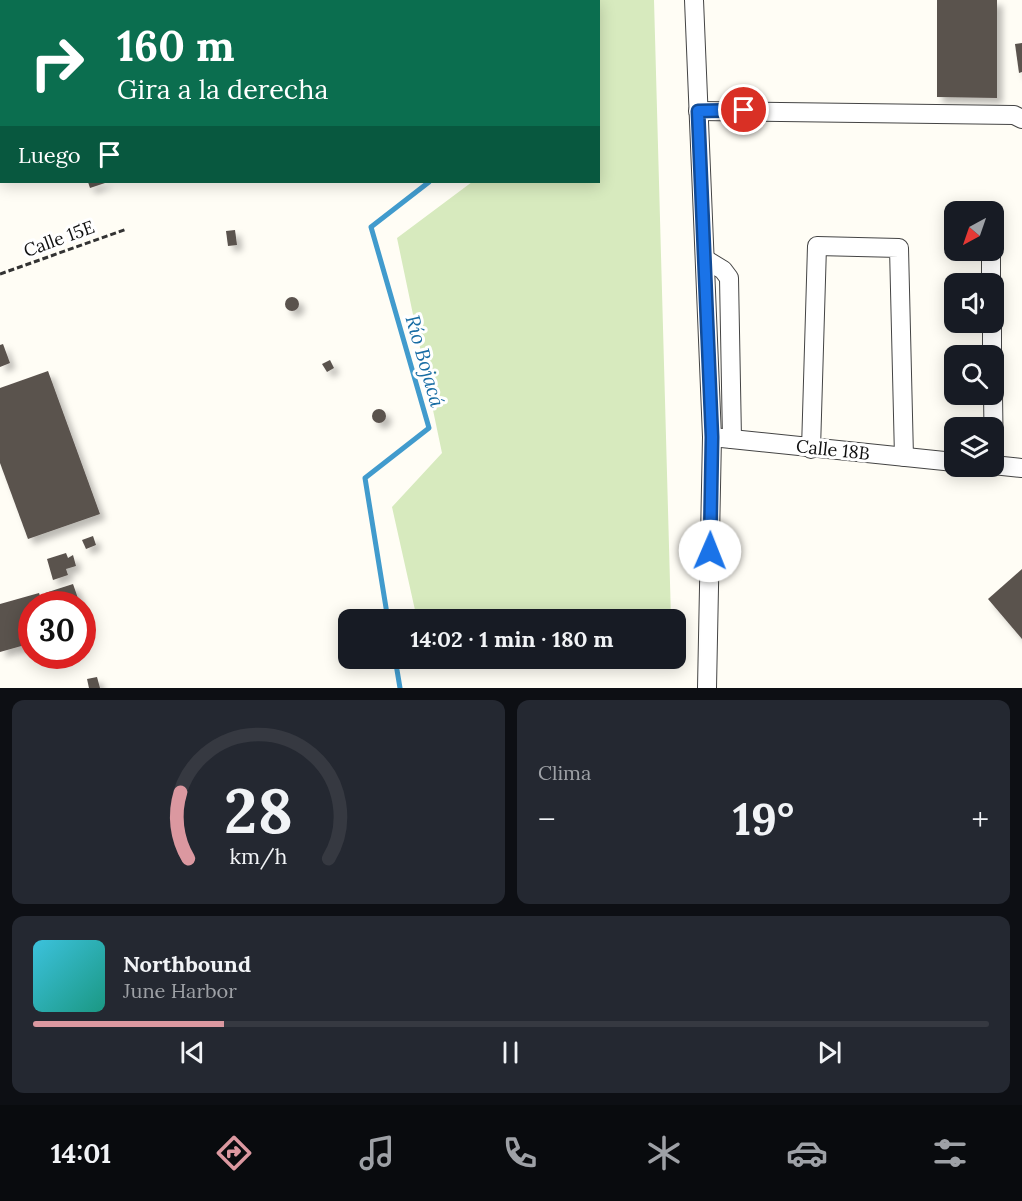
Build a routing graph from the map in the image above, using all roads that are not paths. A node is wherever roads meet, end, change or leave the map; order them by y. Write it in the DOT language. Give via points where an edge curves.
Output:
graph roads {
  1 [pos="694,0"];
  2 [pos="698,111"];
  3 [pos="1022,119"];
  4 [pos="705,259"];
  5 [pos="712,437"];
  6 [pos="732,439"];
  7 [pos="811,449"];
  8 [pos="904,458"];
  9 [pos="944,461"];
  10 [pos="1004,466"];
  11 [pos="1022,468"];
  12 [pos="707,688"];
  1 -- 2 [label="street"];
  2 -- 3 [label="street" via="1002,114"];
  2 -- 4 [label="street"];
  4 -- 5 [label="street"];
  4 -- 6 [label="street" via="729,278"];
  5 -- 6 [label="street, Calle 18B"];
  5 -- 12 [label="street"];
  6 -- 7 [label="street, Calle 18B"];
  7 -- 8 [label="street, Calle 18B"];
  7 -- 8 [label="street" via="817,246 900,248"];
  8 -- 9 [label="street, Calle 18B"];
  10 -- 11 [label="street"];
}
